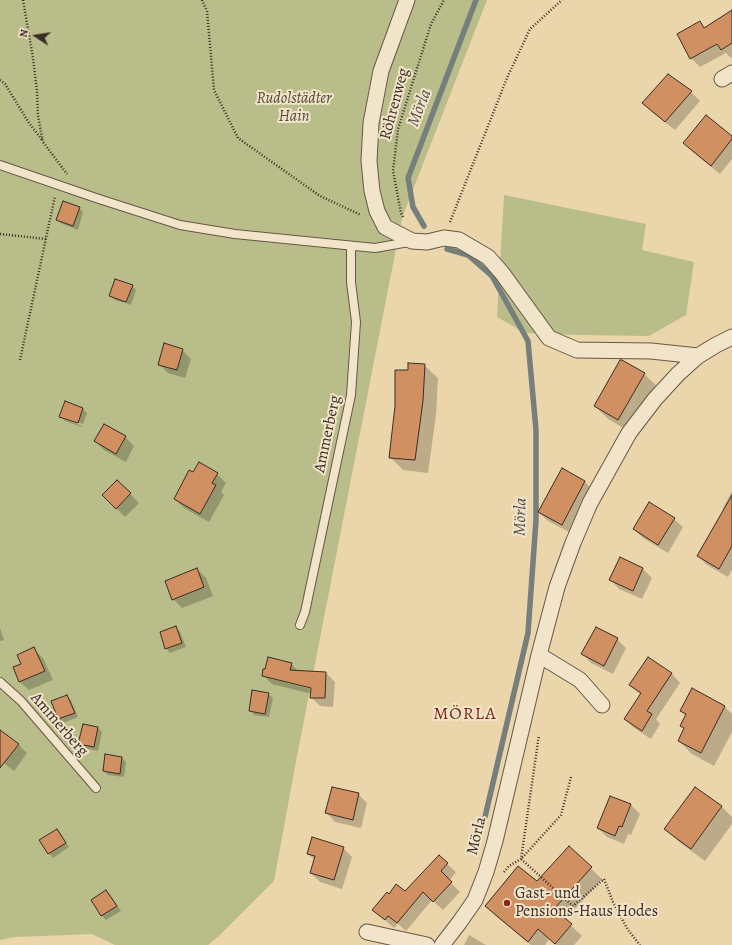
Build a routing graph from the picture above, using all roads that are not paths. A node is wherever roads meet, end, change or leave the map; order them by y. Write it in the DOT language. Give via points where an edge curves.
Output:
graph roads {
  1 [pos="407,0"];
  2 [pos="0,165"];
  3 [pos="412,241"];
  4 [pos="350,246"];
  5 [pos="732,337"];
  6 [pos="698,356"];
  7 [pos="300,625"];
  8 [pos="539,655"];
  9 [pos="0,682"];
  10 [pos="602,705"];
  11 [pos="96,788"];
  12 [pos="368,932"];
  13 [pos="426,945"];
  14 [pos="442,945"];
  1 -- 3 [label="street" via="381,71 371,123 369,161 372,191 377,211 385,227"];
  2 -- 4 [label="lane" via="180,225 235,234"];
  3 -- 4 [label="lane" via="375,248"];
  3 -- 6 [label="street" via="427,242 444,238 460,240 488,257 549,338 577,350 651,351"];
  4 -- 7 [label="lane, Ammerberg" via="356,322 351,395 305,612"];
  5 -- 6 [label="street, Mörla"];
  6 -- 8 [label="street, Mörla" via="659,394 642,416 590,503 560,579"];
  8 -- 10 [label="street" via="580,680"];
  8 -- 14 [label="street, Mörla" via="486,872 475,900"];
  9 -- 11 [label="lane, Ammerberg" via="21,701"];
  12 -- 13 [label="street"];
}
